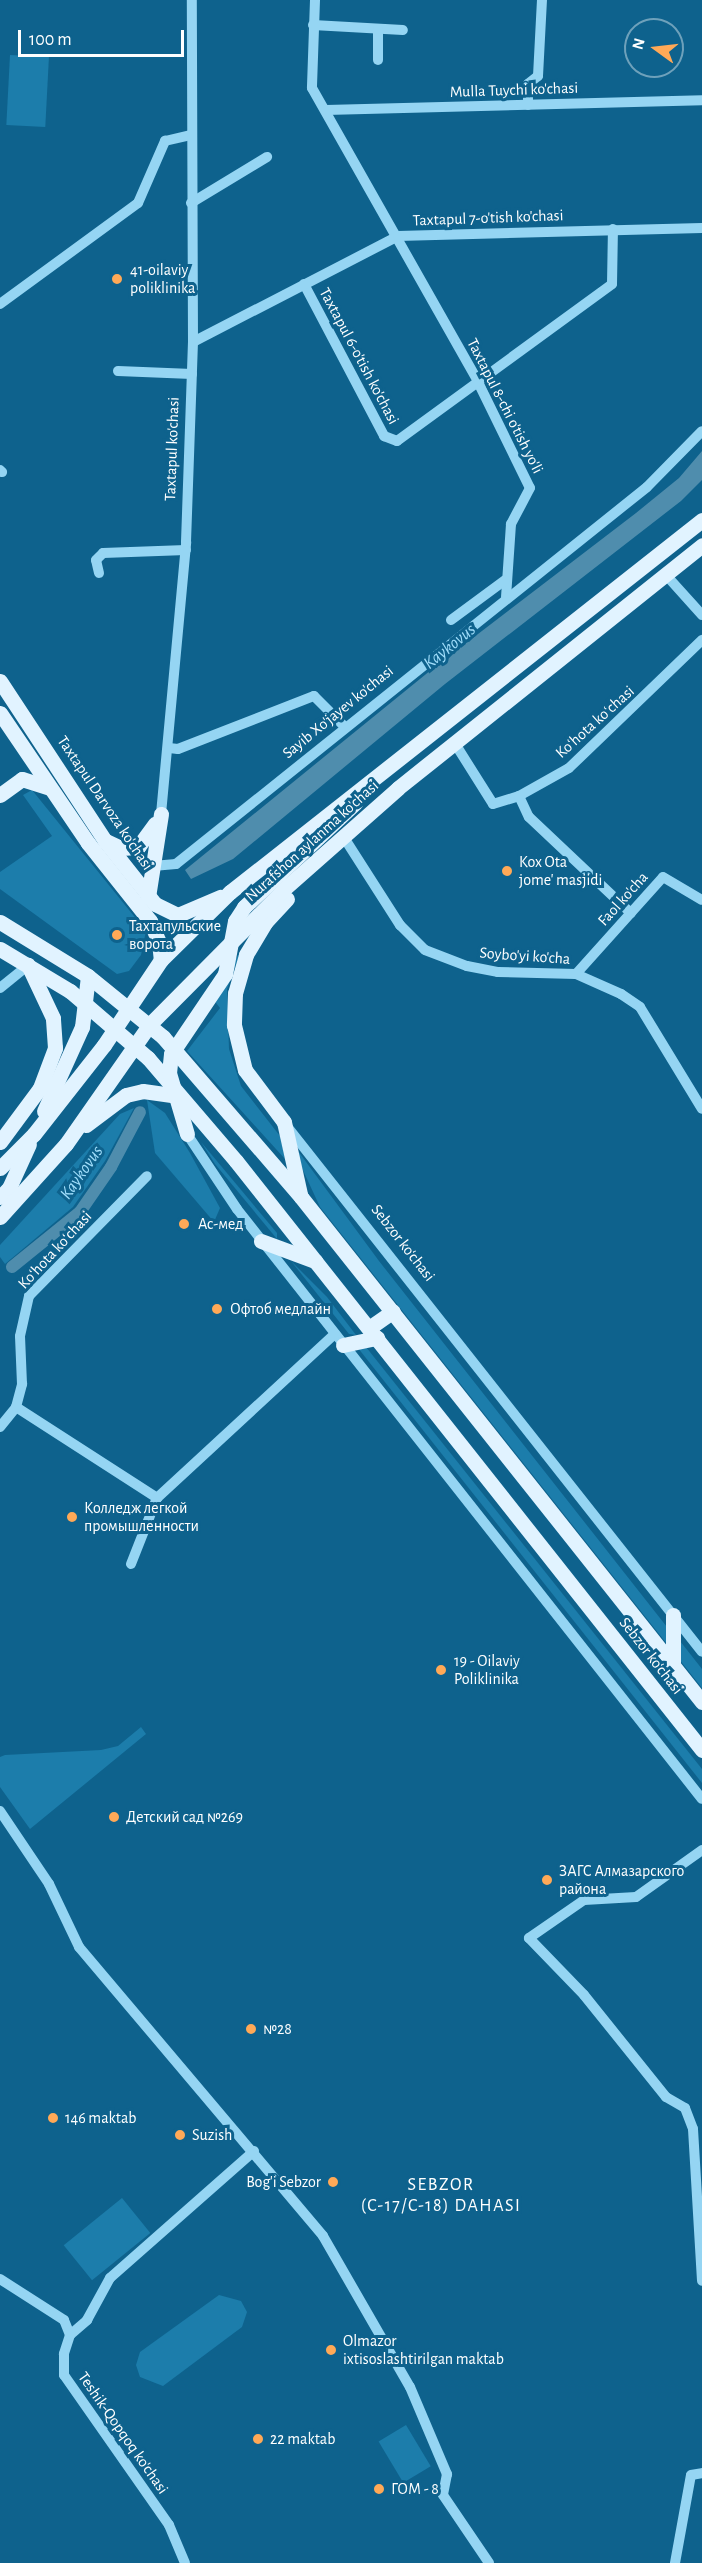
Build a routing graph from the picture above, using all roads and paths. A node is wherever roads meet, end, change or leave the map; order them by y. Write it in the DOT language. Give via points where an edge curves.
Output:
graph roads {
  1 [pos="192,0"];
  2 [pos="315,0"];
  3 [pos="542,0"];
  4 [pos="314,26"];
  5 [pos="378,29"];
  6 [pos="403,30"];
  7 [pos="378,60"];
  8 [pos="702,100"];
  9 [pos="528,105"];
  10 [pos="326,110"];
  11 [pos="190,135"];
  12 [pos="267,157"];
  13 [pos="191,203"];
  14 [pos="702,228"];
  15 [pos="613,229"];
  16 [pos="399,236"];
  17 [pos="304,284"];
  18 [pos="0,304"];
  19 [pos="193,342"];
  20 [pos="118,371"];
  21 [pos="192,374"];
  22 [pos="477,380"];
  23 [pos="702,431"];
  24 [pos="702,520"];
  25 [pos="702,546"];
  26 [pos="186,550"];
  27 [pos="99,573"];
  28 [pos="666,574"];
  29 [pos="504,580"];
  30 [pos="506,597"];
  31 [pos="702,615"];
  32 [pos="450,620"];
  33 [pos="702,640"];
  34 [pos="0,681"];
  35 [pos="0,713"];
  36 [pos="344,726"];
  37 [pos="454,742"];
  38 [pos="169,748"];
  39 [pos="26,751"];
  40 [pos="405,755"];
  41 [pos="38,770"];
  42 [pos="18,772"];
  43 [pos="64,778"];
  44 [pos="0,785"];
  45 [pos="52,790"];
  46 [pos="0,795"];
  47 [pos="519,796"];
  48 [pos="161,814"];
  49 [pos="343,836"];
  50 [pos="105,841"];
  51 [pos="153,866"];
  52 [pos="230,892"];
  53 [pos="148,897"];
  54 [pos="702,900"];
  55 [pos="631,913"];
  56 [pos="0,922"];
  57 [pos="229,942"];
  58 [pos="0,949"];
  59 [pos="161,960"];
  60 [pos="28,965"];
  61 [pos="576,974"];
  62 [pos="88,976"];
  63 [pos="0,988"];
  64 [pos="87,1004"];
  65 [pos="129,1006"];
  66 [pos="150,1024"];
  67 [pos="116,1027"];
  68 [pos="135,1044"];
  69 [pos="173,1048"];
  70 [pos="157,1093"];
  71 [pos="177,1096"];
  72 [pos="702,1108"];
  73 [pos="284,1122"];
  74 [pos="34,1134"];
  75 [pos="187,1134"];
  76 [pos="0,1142"];
  77 [pos="66,1144"];
  78 [pos="0,1168"];
  79 [pos="147,1176"];
  80 [pos="0,1197"];
  81 [pos="301,1197"];
  82 [pos="0,1217"];
  83 [pos="261,1241"];
  84 [pos="315,1262"];
  85 [pos="393,1311"];
  86 [pos="373,1333"];
  87 [pos="339,1340"];
  88 [pos="16,1407"];
  89 [pos="0,1426"];
  90 [pos="157,1498"];
  91 [pos="131,1564"];
  92 [pos="673,1615"];
  93 [pos="702,1652"];
  94 [pos="673,1664"];
  95 [pos="702,1702"];
  96 [pos="702,1750"];
  97 [pos="702,1799"];
  98 [pos="0,1811"];
  99 [pos="702,1850"];
  100 [pos="254,2151"];
  101 [pos="0,2279"];
  102 [pos="702,2281"];
  103 [pos="70,2335"];
  104 [pos="702,2473"];
  105 [pos="185,2563"];
  106 [pos="489,2563"];
  107 [pos="675,2563"];
  1 -- 11 [label="street, Taxtapul ko'chasi"];
  2 -- 4 [label="street, Taxtapul 8-chi o'tish yo'li"];
  3 -- 9 [label="street" via="538,76 528,84"];
  4 -- 5 [label="street"];
  4 -- 10 [label="street, Taxtapul 8-chi o'tish yo'li" via="310,81"];
  5 -- 6 [label="street"];
  5 -- 7 [label="street"];
  8 -- 9 [label="street, Mulla Tuychi ko'chasi"];
  9 -- 10 [label="street, Mulla Tuychi ko'chasi"];
  10 -- 16 [label="street, Taxtapul 8-chi o'tish yo'li"];
  11 -- 13 [label="street, Taxtapul ko'chasi"];
  11 -- 18 [label="street" via="165,141 138,203"];
  12 -- 13 [label="street"];
  13 -- 19 [label="street, Taxtapul ko'chasi"];
  14 -- 15 [label="street, Taxtapul 7-o'tish ko'chasi"];
  15 -- 16 [label="street, Taxtapul 7-o'tish ko'chasi"];
  15 -- 22 [label="street" via="612,284"];
  16 -- 17 [label="street, Taxtapul 7-o'tish ko'chasi"];
  16 -- 22 [label="street, Taxtapul 8-chi o'tish yo'li"];
  17 -- 19 [label="street, Taxtapul 7-o'tish ko'chasi"];
  17 -- 22 [label="street, Taxtapul 6-o'tish ko'chasi" via="388,441 396,441"];
  19 -- 21 [label="street, Taxtapul ko'chasi"];
  20 -- 21 [label="street"];
  21 -- 26 [label="street, Taxtapul ko'chasi"];
  22 -- 29 [label="street, Taxtapul 8-chi o'tish yo'li" via="530,488 511,524"];
  23 -- 30 [label="street, Sayib Xo'jayev ko'chasi" via="647,487"];
  24 -- 40 [label="main road, Nurafshon aylanma ko'chasi"];
  25 -- 28 [label="main road, Nurafshon aylanma ko'chasi"];
  26 -- 27 [label="street" via="103,553 96,560"];
  26 -- 38 [label="street, Taxtapul ko'chasi"];
  28 -- 31 [label="street"];
  28 -- 37 [label="main road, Nurafshon aylanma ko'chasi"];
  29 -- 30 [label="street, Taxtapul 8-chi o'tish yo'li"];
  29 -- 32 [label="street"];
  30 -- 36 [label="street, Sayib Xo'jayev ko'chasi"];
  33 -- 47 [label="street, Koʻhota koʻchasi" via="569,768"];
  34 -- 43 [label="main road, Taxtapul Darvoza ko'chasi"];
  35 -- 39 [label="main road, Taxtapul Darvoza ko'chasi"];
  36 -- 38 [label="street" via="314,696 178,749"];
  36 -- 51 [label="street, Sayib Xo'jayev ko'chasi" via="176,864"];
  37 -- 47 [label="street, Koʻhota koʻchasi" via="493,804"];
  37 -- 49 [label="main road, Nurafshon aylanma ko'chasi"];
  38 -- 48 [label="street, Taxtapul ko'chasi"];
  39 -- 41 [label="main road, Taxtapul Darvoza ko'chasi"];
  39 -- 42 [label="main road"];
  40 -- 52 [label="main road, Nurafshon aylanma ko'chasi"];
  40 -- 57 [label="main road" via="244,907"];
  41 -- 42 [label="main road"];
  41 -- 43 [label="main road"];
  41 -- 45 [label="main road, Taxtapul Darvoza ko'chasi"];
  42 -- 44 [label="main road"];
  43 -- 50 [label="main road, Taxtapul Darvoza ko'chasi"];
  45 -- 46 [label="main road" via="38,781 22,779"];
  45 -- 59 [label="main road, Taxtapul Darvoza ko'chasi" via="150,921"];
  47 -- 55 [label="street" via="529,817"];
  48 -- 50 [label="main road" via="147,840 138,847 121,848"];
  48 -- 51 [label="main road, Taxtapul ko'chasi"];
  49 -- 57 [label="main road, Nurafshon aylanma ko'chasi"];
  49 -- 61 [label="street, Soybo'yi ko'cha" via="400,925 425,950 467,966 498,972"];
  49 -- 73 [label="main road, Sebzor ko‘chasi" via="266,923 246,955 237,981 233,1018 241,1058 251,1081"];
  50 -- 53 [label="main road, Taxtapul Darvoza ko'chasi"];
  51 -- 53 [label="main road, Taxtapul ko'chasi"];
  52 -- 53 [label="main road, Taxtapul Darvoza ko'chasi" via="178,915 160,908"];
  52 -- 59 [label="main road, Nurafshon aylanma ko'chasi"];
  54 -- 55 [label="street, Faol ko'cha" via="663,877"];
  55 -- 61 [label="street, Faol ko'cha"];
  56 -- 62 [label="main road, Sebzor ko‘chasi"];
  57 -- 66 [label="main road, Nurafshon aylanma ko'chasi"];
  57 -- 69 [label="main road" via="225,974"];
  58 -- 60 [label="main road, Sebzor ko‘chasi"];
  59 -- 65 [label="main road, Nurafshon aylanma ko'chasi"];
  60 -- 63 [label="street"];
  60 -- 64 [label="main road, Sebzor ko‘chasi"];
  60 -- 76 [label="main road" via="53,1018 55,1048 40,1088"];
  61 -- 72 [label="street, Soybo'yi ko'cha" via="640,1007"];
  62 -- 64 [label="main road"];
  62 -- 65 [label="main road, Sebzor ko‘chasi"];
  64 -- 67 [label="main road, Sebzor ko‘chasi"];
  64 -- 74 [label="main road" via="82,1027"];
  65 -- 66 [label="main road, Sebzor ko‘chasi"];
  65 -- 67 [label="main road, Nurafshon aylanma ko'chasi"];
  66 -- 68 [label="main road, Nurafshon aylanma ko'chasi"];
  66 -- 69 [label="main road, Sebzor ko‘chasi"];
  67 -- 68 [label="main road, Sebzor ko‘chasi"];
  67 -- 74 [label="main road, Nurafshon aylanma ko'chasi"];
  68 -- 71 [label="main road, Sebzor ko‘chasi"];
  68 -- 77 [label="main road, Nurafshon aylanma ko'chasi"];
  69 -- 71 [label="main road" via="169,1073"];
  69 -- 81 [label="main road, Sebzor ko‘chasi"];
  70 -- 71 [label="main road"];
  70 -- 75 [label="main road"];
  70 -- 77 [label="main road" via="142,1091 116,1099"];
  71 -- 75 [label="main road"];
  71 -- 84 [label="main road, Sebzor ko‘chasi" via="236,1161"];
  73 -- 81 [label="main road"];
  73 -- 92 [label="street, Sebzor ko‘chasi"];
  74 -- 78 [label="main road, Nurafshon aylanma ko'chasi"];
  74 -- 80 [label="main road" via="9,1188"];
  75 -- 83 [label="street"];
  77 -- 82 [label="main road, Nurafshon aylanma ko'chasi"];
  79 -- 88 [label="street, Koʻhota koʻchasi" via="29,1296 21,1332 22,1384"];
  81 -- 85 [label="main road, Sebzor ko‘chasi"];
  83 -- 84 [label="main road"];
  83 -- 87 [label="street"];
  84 -- 86 [label="main road, Sebzor ko‘chasi"];
  85 -- 86 [label="main road"];
  85 -- 94 [label="main road, Sebzor ko‘chasi"];
  86 -- 87 [label="main road"];
  86 -- 96 [label="main road, Sebzor ko‘chasi"];
  87 -- 90 [label="street"];
  87 -- 97 [label="street"];
  88 -- 89 [label="street, Koʻhota koʻchasi"];
  88 -- 90 [label="street"];
  90 -- 91 [label="street"];
  92 -- 93 [label="street, Sebzor ko‘chasi"];
  92 -- 94 [label="main road"];
  94 -- 95 [label="main road, Sebzor ko‘chasi"];
  98 -- 100 [label="street" via="49,1884 79,1947"];
  99 -- 102 [label="street" via="636,1897 584,1900 529,1938 584,1995 666,2097 685,2108 693,2129"];
  100 -- 103 [label="street" via="110,2278 87,2320"];
  100 -- 106 [label="street" via="322,2236 388,2345 447,2474 443,2495"];
  101 -- 103 [label="street" via="64,2320"];
  103 -- 105 [label="street, Teshik-Qopqoq ko'chasi" via="64,2354 64,2375 169,2525"];
  104 -- 107 [label="street" via="691,2475"];
}
